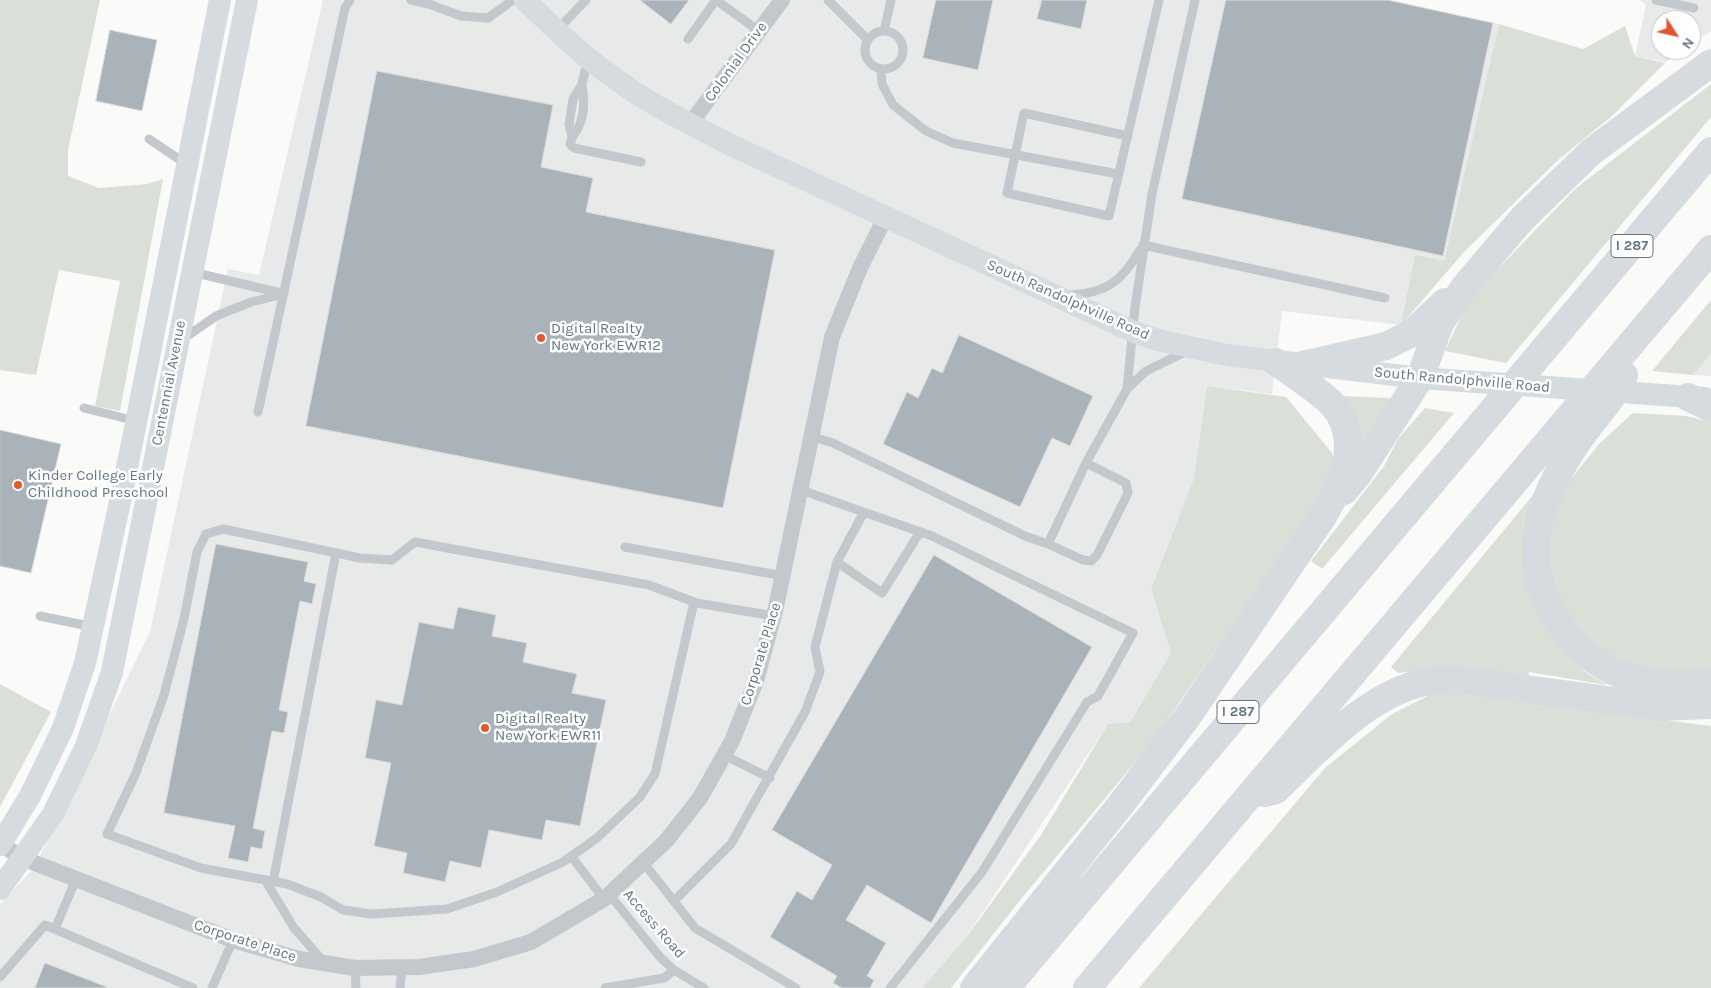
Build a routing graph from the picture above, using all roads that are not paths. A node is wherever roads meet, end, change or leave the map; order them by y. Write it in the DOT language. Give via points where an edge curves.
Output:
graph roads {
  1 [pos="220,0"];
  2 [pos="247,0"];
  3 [pos="350,0"];
  4 [pos="412,0"];
  5 [pos="513,0"];
  6 [pos="525,0"];
  7 [pos="586,0"];
  8 [pos="716,0"];
  9 [pos="782,0"];
  10 [pos="828,0"];
  11 [pos="891,0"];
  12 [pos="1159,0"];
  13 [pos="1195,0"];
  14 [pos="1656,0"];
  15 [pos="1694,8"];
  16 [pos="557,31"];
  17 [pos="759,31"];
  18 [pos="884,31"];
  19 [pos="688,39"];
  20 [pos="868,40"];
  21 [pos="588,59"];
  22 [pos="1711,63"];
  23 [pos="881,70"];
  24 [pos="690,124"];
  25 [pos="1128,136"];
  26 [pos="150,139"];
  27 [pos="1711,151"];
  28 [pos="1015,154"];
  29 [pos="641,162"];
  30 [pos="187,164"];
  31 [pos="1118,174"];
  32 [pos="886,216"];
  33 [pos="1143,245"];
  34 [pos="1711,249"];
  35 [pos="192,272"];
  36 [pos="1466,285"];
  37 [pos="284,294"];
  38 [pos="1057,296"];
  39 [pos="1385,298"];
  40 [pos="1134,332"];
  41 [pos="178,343"];
  42 [pos="1193,349"];
  43 [pos="1276,362"];
  44 [pos="1303,365"];
  45 [pos="1420,378"];
  46 [pos="1127,389"];
  47 [pos="1703,401"];
  48 [pos="84,408"];
  49 [pos="258,412"];
  50 [pos="137,421"];
  51 [pos="810,436"];
  52 [pos="1561,444"];
  53 [pos="1086,463"];
  54 [pos="801,490"];
  55 [pos="864,512"];
  56 [pos="1324,515"];
  57 [pos="920,532"];
  58 [pos="1048,544"];
  59 [pos="625,547"];
  60 [pos="336,553"];
  61 [pos="838,562"];
  62 [pos="783,576"];
  63 [pos="694,602"];
  64 [pos="40,616"];
  65 [pos="774,616"];
  66 [pos="93,627"];
  67 [pos="1711,681"];
  68 [pos="1711,705"];
  69 [pos="724,755"];
  70 [pos="770,778"];
  71 [pos="1247,798"];
  72 [pos="0,844"];
  73 [pos="571,856"];
  74 [pos="22,858"];
  75 [pos="643,862"];
  76 [pos="76,879"];
  77 [pos="269,881"];
  78 [pos="0,889"];
  79 [pos="607,896"];
  80 [pos="674,901"];
  81 [pos="55,929"];
  82 [pos="233,940"];
  83 [pos="325,963"];
  84 [pos="355,968"];
  85 [pos="402,968"];
  86 [pos="674,970"];
  87 [pos="0,977"];
  88 [pos="193,988"];
  89 [pos="212,988"];
  90 [pos="356,988"];
  91 [pos="400,988"];
  92 [pos="605,988"];
  93 [pos="704,988"];
  94 [pos="796,988"];
  95 [pos="890,988"];
  96 [pos="974,988"];
  97 [pos="1006,988"];
  98 [pos="1087,988"];
  1 -- 30 [label="main road, Centennial Avenue"];
  2 -- 35 [label="main road, Centennial Avenue"];
  3 -- 37 [label="lane" via="345,8"];
  4 -- 5 [label="lane" via="460,16 488,18"];
  6 -- 16 [label="main road, South Randolphville Road"];
  7 -- 16 [label="lane"];
  8 -- 17 [label="lane"];
  8 -- 19 [label="lane"];
  9 -- 17 [label="street, Colonial Drive"];
  10 -- 20 [label="lane"];
  11 -- 18 [label="lane"];
  12 -- 25 [label="lane"];
  13 -- 33 [label="lane"];
  14 -- 15 [label="lane"];
  16 -- 21 [label="main road, South Randolphville Road"];
  17 -- 24 [label="street, Colonial Drive"];
  18 -- 20 [label="lane" via="877,32"];
  18 -- 23 [label="lane" via="900,40 903,52 898,63"];
  20 -- 23 [label="lane" via="864,52 866,58"];
  21 -- 24 [label="main road, South Randolphville Road"];
  21 -- 29 [label="lane" via="582,84 573,98 570,144 574,148"];
  22 -- 36 [label="highway" via="1591,152 1522,219"];
  23 -- 28 [label="lane" via="882,84 893,105 926,131 953,142"];
  24 -- 32 [label="main road, South Randolphville Road"];
  25 -- 28 [label="lane" via="1024,113"];
  25 -- 31 [label="lane"];
  26 -- 30 [label="lane"];
  27 -- 97 [label="highway, I 287"];
  28 -- 31 [label="lane"];
  28 -- 31 [label="lane" via="1007,193 1109,216"];
  30 -- 50 [label="main road, Centennial Avenue"];
  32 -- 38 [label="main road, South Randolphville Road"];
  32 -- 51 [label="street, Corporate Place" via="832,336"];
  33 -- 38 [label="lane" via="1116,282 1100,291"];
  33 -- 39 [label="lane"];
  33 -- 40 [label="lane"];
  34 -- 52 [label="highway" via="1634,340 1622,380"];
  35 -- 37 [label="lane"];
  35 -- 41 [label="main road, Centennial Avenue"];
  36 -- 44 [label="highway" via="1412,333 1386,346"];
  36 -- 45 [label="highway" via="1440,323"];
  37 -- 41 [label="lane" via="251,302 216,316"];
  37 -- 49 [label="lane"];
  38 -- 40 [label="main road, South Randolphville Road"];
  40 -- 42 [label="main road, South Randolphville Road"];
  40 -- 46 [label="lane"];
  41 -- 74 [label="main road, Centennial Avenue" via="112,672 86,746 53,814"];
  42 -- 43 [label="main road, South Randolphville Road"];
  42 -- 46 [label="lane" via="1146,371"];
  43 -- 44 [label="main road, South Randolphville Road"];
  43 -- 56 [label="highway" via="1333,406 1343,422 1347,435 1347,468 1340,488"];
  44 -- 45 [label="main road, South Randolphville Road"];
  45 -- 47 [label="main road, South Randolphville Road"];
  45 -- 56 [label="highway" via="1359,473"];
  46 -- 53 [label="lane"];
  48 -- 50 [label="lane"];
  50 -- 66 [label="main road, Centennial Avenue"];
  51 -- 54 [label="street, Corporate Place"];
  51 -- 58 [label="lane" via="833,443 1025,536"];
  52 -- 67 [label="highway" via="1552,483 1542,506 1534,555 1544,592 1558,620 1582,651 1610,670 1639,681 1663,685"];
  52 -- 71 [label="highway"];
  53 -- 58 [label="lane"];
  53 -- 58 [label="lane" via="1126,483 1128,493 1091,561"];
  54 -- 55 [label="lane"];
  54 -- 62 [label="street, Corporate Place"];
  55 -- 57 [label="lane"];
  55 -- 61 [label="lane"];
  56 -- 96 [label="highway" via="1176,732"];
  57 -- 61 [label="lane" via="882,593"];
  57 -- 95 [label="lane" via="1133,634 1098,696 1087,702 982,872"];
  59 -- 62 [label="lane"];
  60 -- 63 [label="lane" via="392,560 415,542 649,585"];
  60 -- 77 [label="lane"];
  60 -- 77 [label="lane" via="223,529 206,534 197,552 164,696 136,773 107,834 202,868"];
  61 -- 70 [label="lane" via="815,647 820,672 805,712"];
  62 -- 65 [label="street, Corporate Place"];
  63 -- 65 [label="lane"];
  63 -- 73 [label="lane" via="655,774 640,797 597,838"];
  64 -- 66 [label="lane"];
  65 -- 69 [label="street, Corporate Place" via="756,681"];
  66 -- 72 [label="main road, Centennial Avenue" via="85,663 63,728 30,796"];
  68 -- 71 [label="highway" via="1659,707 1461,680 1430,681 1381,700 1356,716 1276,790"];
  69 -- 70 [label="lane"];
  69 -- 75 [label="street, Corporate Place" via="700,798 666,841"];
  70 -- 80 [label="lane" via="731,844"];
  71 -- 98 [label="highway"];
  72 -- 74 [label="street, Corporate Place"];
  73 -- 77 [label="lane" via="497,892 447,909 372,914 343,910 321,897"];
  73 -- 79 [label="lane, Access Road"];
  74 -- 76 [label="street, Corporate Place"];
  74 -- 78 [label="main road, Centennial Avenue"];
  75 -- 79 [label="street, Corporate Place"];
  75 -- 80 [label="lane"];
  76 -- 81 [label="lane"];
  76 -- 82 [label="street, Corporate Place"];
  77 -- 83 [label="lane" via="294,928"];
  79 -- 85 [label="street, Corporate Place" via="531,942 474,959"];
  79 -- 86 [label="lane, Access Road"];
  80 -- 94 [label="lane" via="695,928"];
  81 -- 87 [label="lane" via="45,925"];
  81 -- 88 [label="lane"];
  82 -- 83 [label="street, Corporate Place" via="276,954"];
  82 -- 89 [label="lane"];
  83 -- 84 [label="street, Corporate Place"];
  84 -- 85 [label="street, Corporate Place"];
  84 -- 90 [label="lane"];
  85 -- 91 [label="lane"];
  86 -- 92 [label="lane" via="664,978"];
  86 -- 93 [label="lane, Access Road"];
}
